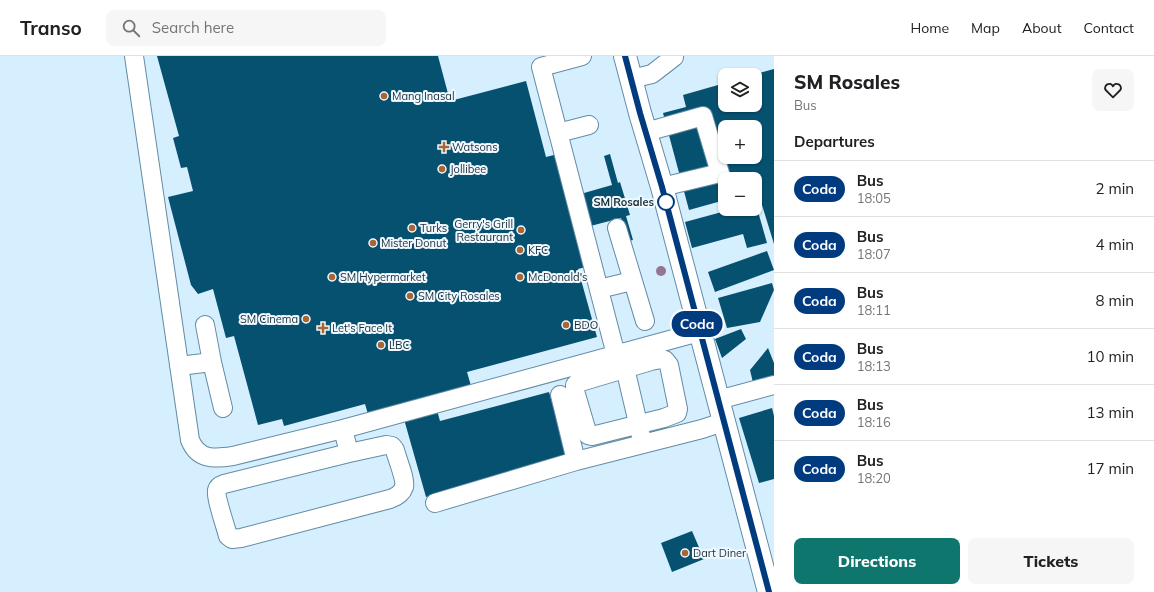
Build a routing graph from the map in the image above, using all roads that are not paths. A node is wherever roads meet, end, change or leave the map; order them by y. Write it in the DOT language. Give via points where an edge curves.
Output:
graph roads {
  1 [pos="134,56"];
  2 [pos="582,56"];
  3 [pos="625,56"];
  4 [pos="675,56"];
  5 [pos="631,79"];
  6 [pos="590,130"];
  7 [pos="646,132"];
  8 [pos="559,137"];
  9 [pos="662,187"];
  10 [pos="617,228"];
  11 [pos="631,277"];
  12 [pos="598,285"];
  13 [pos="645,321"];
  14 [pos="205,325"];
  15 [pos="699,332"];
  16 [pos="212,362"];
  17 [pos="618,365"];
  18 [pos="179,366"];
  19 [pos="774,385"];
  20 [pos="560,396"];
  21 [pos="718,400"];
  22 [pos="223,408"];
  23 [pos="723,422"];
  24 [pos="348,427"];
  25 [pos="632,427"];
  26 [pos="638,445"];
  27 [pos="354,452"];
  28 [pos="576,461"];
  29 [pos="435,503"];
  30 [pos="769,592"];
  1 -- 18 [label="lane"];
  2 -- 8 [label="lane" via="541,67"];
  3 -- 5 [label="highway"];
  4 -- 5 [label="lane" via="652,74"];
  5 -- 7 [label="highway"];
  6 -- 8 [label="lane"];
  7 -- 9 [label="highway"];
  7 -- 9 [label="lane" via="703,116 720,173"];
  8 -- 12 [label="lane"];
  9 -- 15 [label="highway"];
  10 -- 11 [label="lane"];
  11 -- 12 [label="lane"];
  11 -- 13 [label="lane"];
  12 -- 17 [label="lane"];
  14 -- 16 [label="lane"];
  15 -- 17 [label="lane"];
  15 -- 21 [label="highway"];
  16 -- 18 [label="lane"];
  16 -- 22 [label="lane"];
  17 -- 24 [label="lane"];
  17 -- 25 [label="lane"];
  17 -- 25 [label="lane" via="580,381 575,385 575,391 589,436"];
  17 -- 25 [label="lane" via="661,359 669,365 677,413"];
  18 -- 24 [label="lane" via="190,440 199,454 225,457"];
  19 -- 21 [label="lane"];
  20 -- 28 [label="lane"];
  21 -- 23 [label="highway"];
  23 -- 26 [label="lane"];
  23 -- 30 [label="highway"];
  24 -- 27 [label="lane"];
  25 -- 26 [label="lane"];
  26 -- 28 [label="lane"];
  27 -- 27 [label="lane" via="219,486 217,496 228,536 232,539 241,538 396,497 404,488 392,446"];
  28 -- 29 [label="lane"];
}
